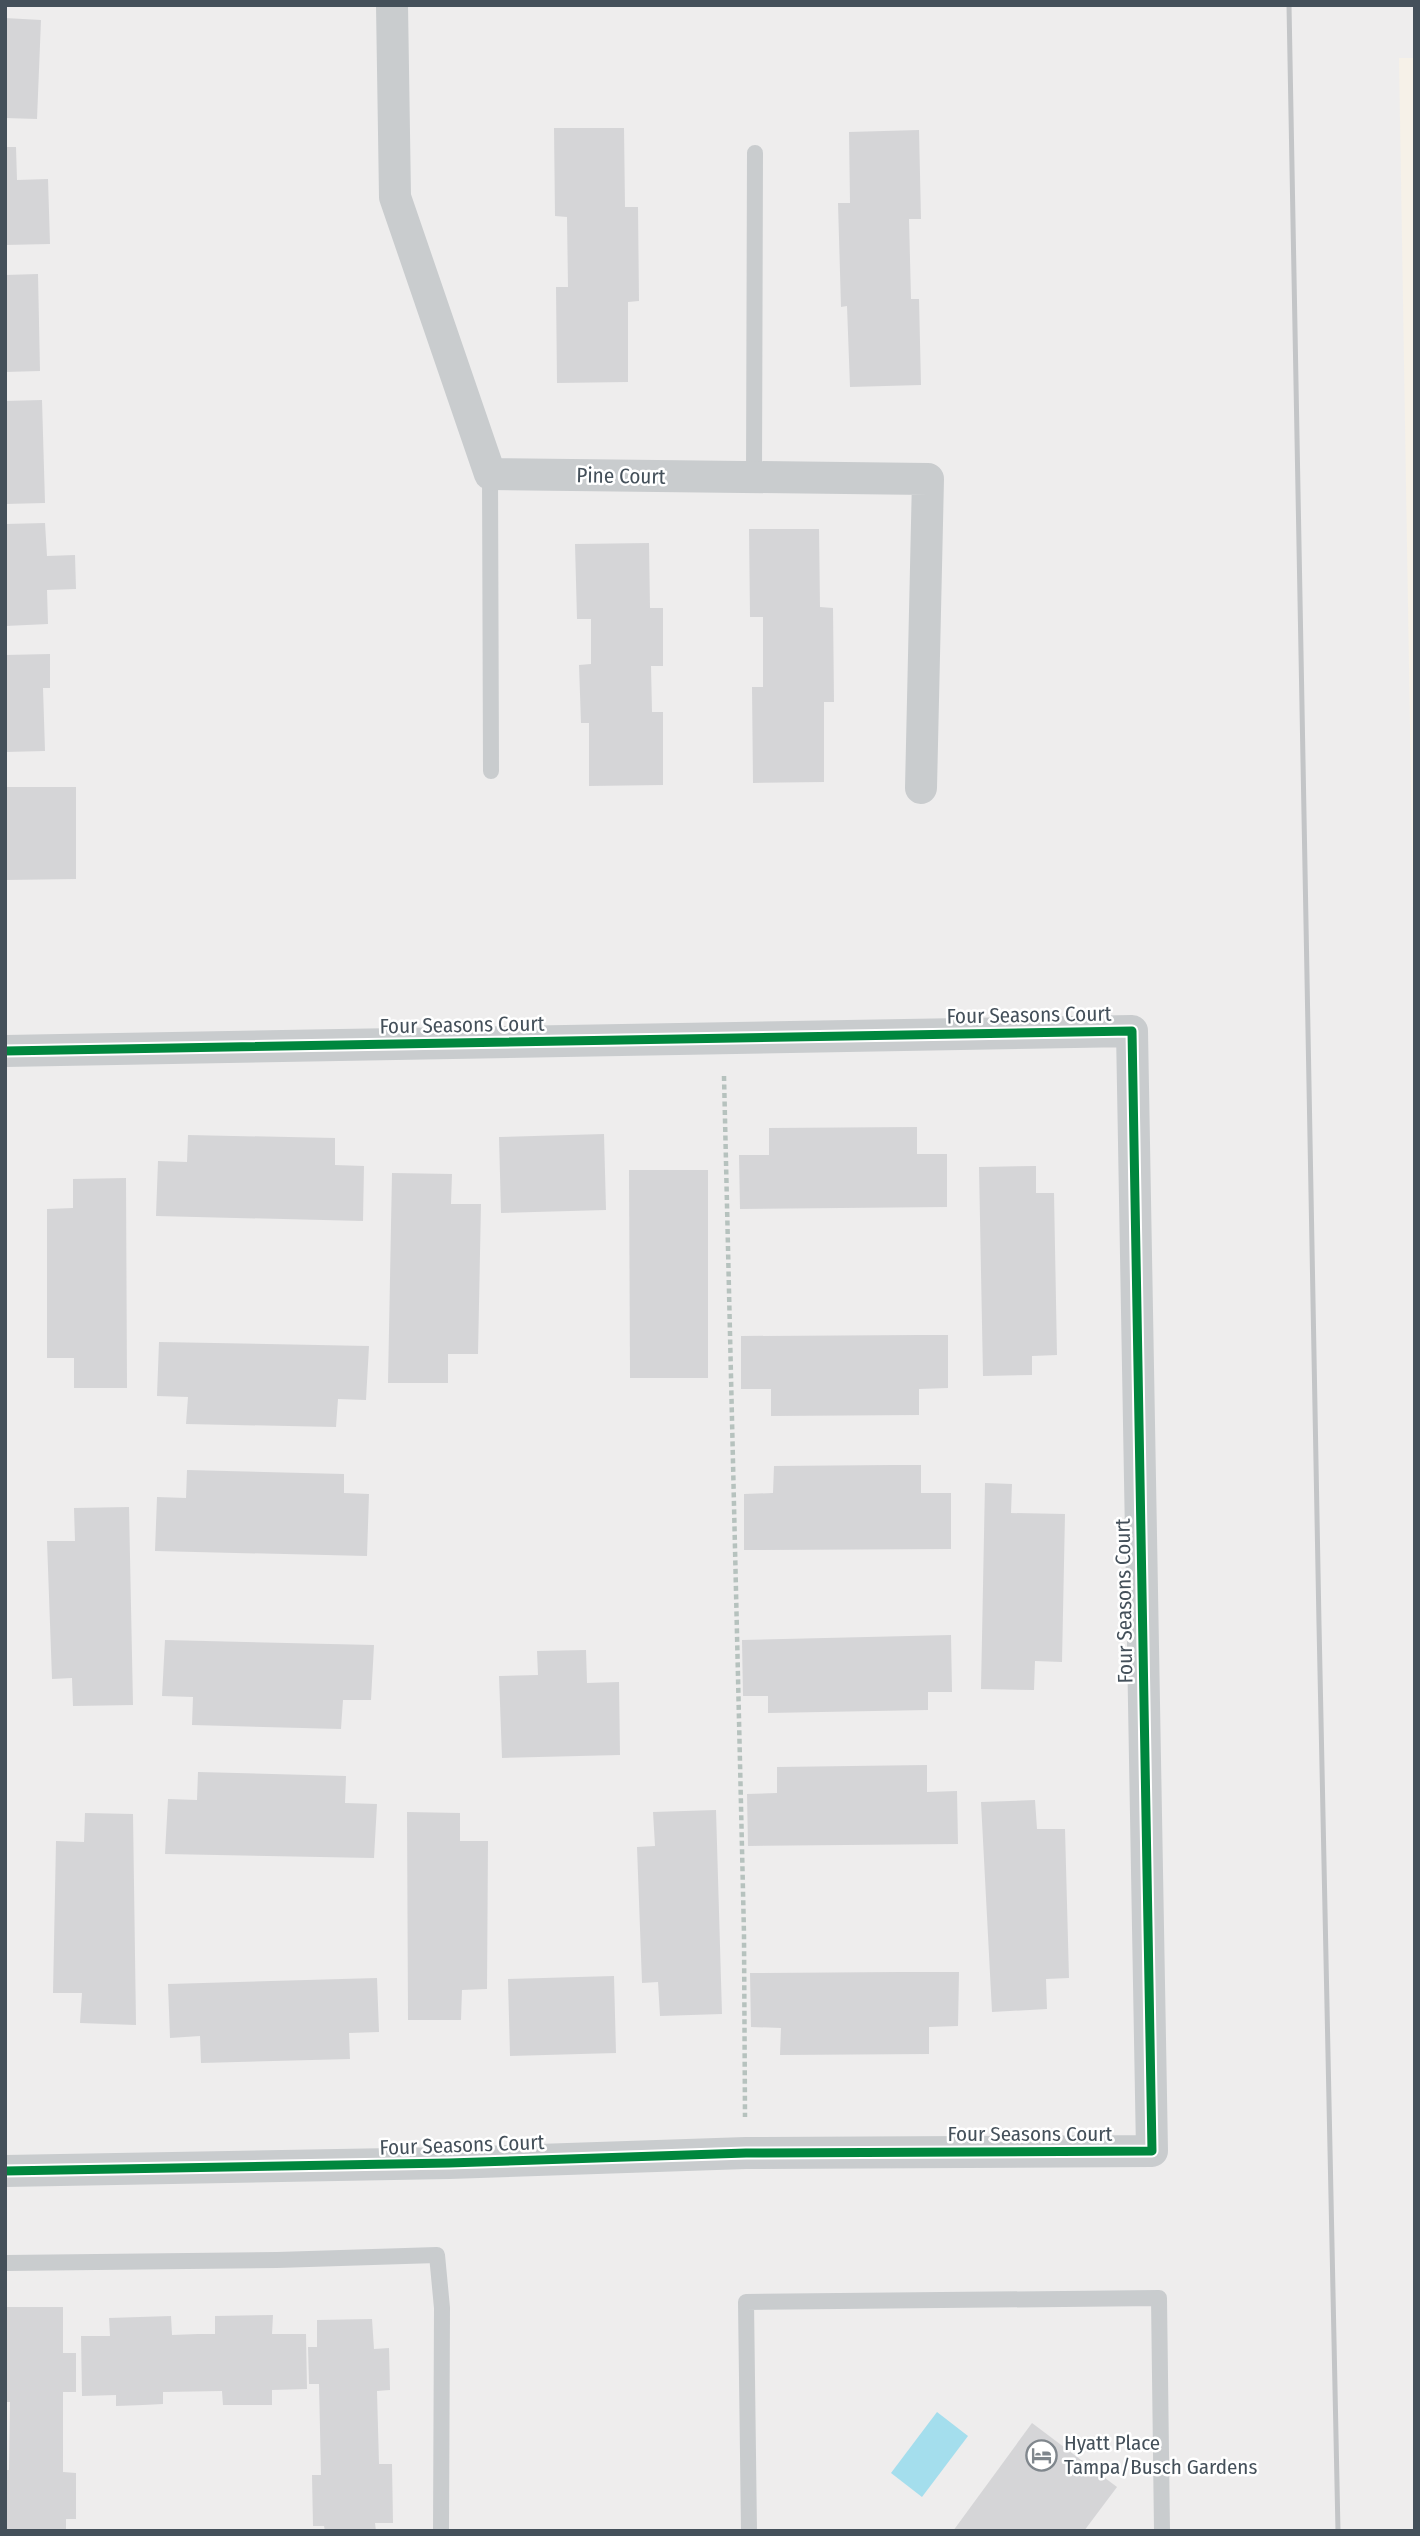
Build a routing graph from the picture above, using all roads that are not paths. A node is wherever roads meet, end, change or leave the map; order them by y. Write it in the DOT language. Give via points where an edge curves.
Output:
graph roads {
  1 [pos="392,5"];
  2 [pos="755,153"];
  3 [pos="490,474"];
  4 [pos="754,477"];
  5 [pos="491,771"];
  6 [pos="921,788"];
  7 [pos="5,1051"];
  8 [pos="5,2171"];
  9 [pos="5,2263"];
  10 [pos="441,2531"];
  11 [pos="749,2531"];
  12 [pos="1162,2531"];
  1 -- 3 [label="street" via="395,197"];
  2 -- 4 [label="lane"];
  3 -- 4 [label="street, Pine Court"];
  3 -- 5 [label="lane"];
  4 -- 6 [label="street, Pine Court" via="928,479"];
  7 -- 8 [label="street, Four Seasons Court" via="1132,1031 1152,2137 1152,2151 746,2153"];
  9 -- 10 [label="lane" via="437,2255 442,2308"];
  11 -- 12 [label="lane" via="746,2302 1159,2298"];
}
